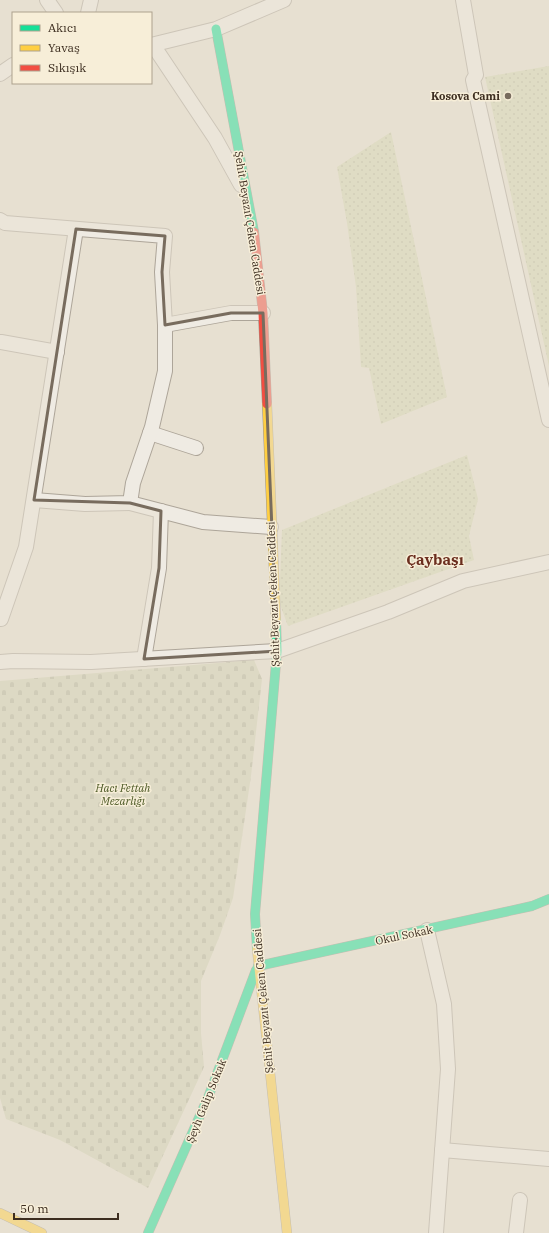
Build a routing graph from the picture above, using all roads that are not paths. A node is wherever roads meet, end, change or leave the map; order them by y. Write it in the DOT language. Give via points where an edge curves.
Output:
graph roads {
  1 [pos="47,0"];
  2 [pos="90,0"];
  3 [pos="284,0"];
  4 [pos="463,0"];
  5 [pos="55,12"];
  6 [pos="88,12"];
  7 [pos="216,29"];
  8 [pos="152,46"];
  9 [pos="12,66"];
  10 [pos="0,74"];
  11 [pos="248,198"];
  12 [pos="0,220"];
  13 [pos="76,228"];
  14 [pos="263,313"];
  15 [pos="165,325"];
  16 [pos="1,342"];
  17 [pos="57,352"];
  18 [pos="549,420"];
  19 [pos="150,433"];
  20 [pos="196,448"];
  21 [pos="34,500"];
  22 [pos="130,503"];
  23 [pos="161,511"];
  24 [pos="271,527"];
  25 [pos="549,562"];
  26 [pos="0,619"];
  27 [pos="277,651"];
  28 [pos="144,659"];
  29 [pos="0,662"];
  30 [pos="549,899"];
  31 [pos="427,930"];
  32 [pos="258,966"];
  33 [pos="442,1150"];
  34 [pos="549,1159"];
  35 [pos="520,1200"];
  36 [pos="0,1213"];
  37 [pos="42,1233"];
  38 [pos="148,1233"];
  39 [pos="288,1233"];
  40 [pos="436,1233"];
  41 [pos="516,1233"];
  1 -- 5 [label="street"];
  2 -- 6 [label="street"];
  3 -- 7 [label="street"];
  4 -- 18 [label="street" via="476,75 473,80"];
  7 -- 8 [label="street"];
  7 -- 11 [label="street, Şehit Beyazıt Çeken Caddesi"];
  8 -- 11 [label="street" via="215,138"];
  9 -- 10 [label="street"];
  11 -- 14 [label="street, Şehit Beyazıt Çeken Caddesi"];
  12 -- 13 [label="street" via="5,223"];
  13 -- 15 [label="street" via="165,236 162,272"];
  13 -- 17 [label="street"];
  14 -- 15 [label="street" via="231,313"];
  14 -- 24 [label="street, Şehit Beyazıt Çeken Caddesi"];
  15 -- 19 [label="street" via="165,370"];
  16 -- 17 [label="street"];
  17 -- 21 [label="street"];
  19 -- 20 [label="street"];
  19 -- 22 [label="street" via="133,483"];
  21 -- 22 [label="street" via="85,504"];
  21 -- 26 [label="street" via="26,547"];
  22 -- 23 [label="street"];
  23 -- 24 [label="street" via="203,522"];
  23 -- 28 [label="street" via="159,568"];
  24 -- 27 [label="street, Şehit Beyazıt Çeken Caddesi"];
  25 -- 27 [label="street" via="463,581 388,612"];
  27 -- 28 [label="street"];
  27 -- 32 [label="street, Şehit Beyazıt Çeken Caddesi" via="255,914"];
  28 -- 29 [label="street"];
  30 -- 31 [label="street, Okul Sokak" via="532,906"];
  31 -- 32 [label="street, Okul Sokak"];
  31 -- 33 [label="street" via="444,1004 448,1069"];
  32 -- 38 [label="street, Şeyh Galip Sokak" via="210,1095"];
  32 -- 39 [label="street, Şehit Beyazıt Çeken Caddesi"];
  33 -- 34 [label="street"];
  33 -- 40 [label="street"];
  35 -- 41 [label="street"];
  36 -- 37 [label="street"];
}
